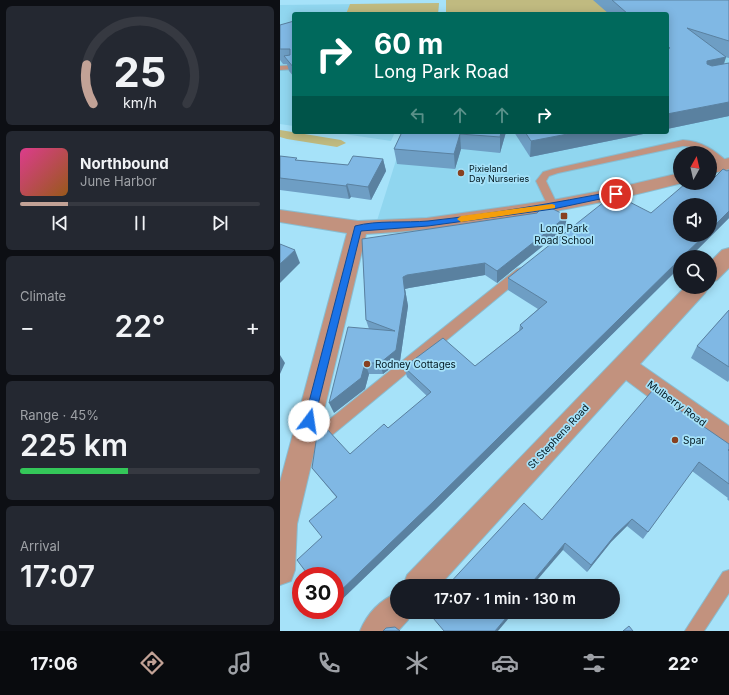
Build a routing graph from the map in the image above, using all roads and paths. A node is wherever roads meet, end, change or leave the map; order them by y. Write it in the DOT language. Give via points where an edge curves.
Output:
graph roads {
  1 [pos="280,68"];
  2 [pos="292,68"];
  3 [pos="721,165"];
  4 [pos="673,180"];
  5 [pos="616,194"];
  6 [pos="553,206"];
  7 [pos="598,209"];
  8 [pos="280,216"];
  9 [pos="358,228"];
  10 [pos="729,254"];
  11 [pos="530,264"];
  12 [pos="717,267"];
  13 [pos="691,294"];
  14 [pos="624,366"];
  15 [pos="729,441"];
  16 [pos="302,451"];
  17 [pos="282,523"];
  18 [pos="280,570"];
  19 [pos="729,578"];
  20 [pos="425,579"];
  21 [pos="390,616"];
  22 [pos="376,631"];
  23 [pos="694,631"];
  1 -- 2 [label="lane"];
  3 -- 6 [label="lane" via="705,147 695,142 556,171 546,174 541,180"];
  4 -- 5 [label="street"];
  5 -- 6 [label="street"];
  5 -- 7 [label="lane"];
  6 -- 9 [label="street" via="428,224"];
  8 -- 9 [label="street"];
  9 -- 16 [label="street"];
  10 -- 12 [label="street"];
  11 -- 16 [label="lane"];
  13 -- 14 [label="street, St Stephens Road"];
  14 -- 15 [label="street, Mulberry Road"];
  14 -- 20 [label="street, St Stephens Road"];
  16 -- 17 [label="street"];
  17 -- 18 [label="street"];
  19 -- 23 [label="lane"];
  21 -- 22 [label="street"];
}
